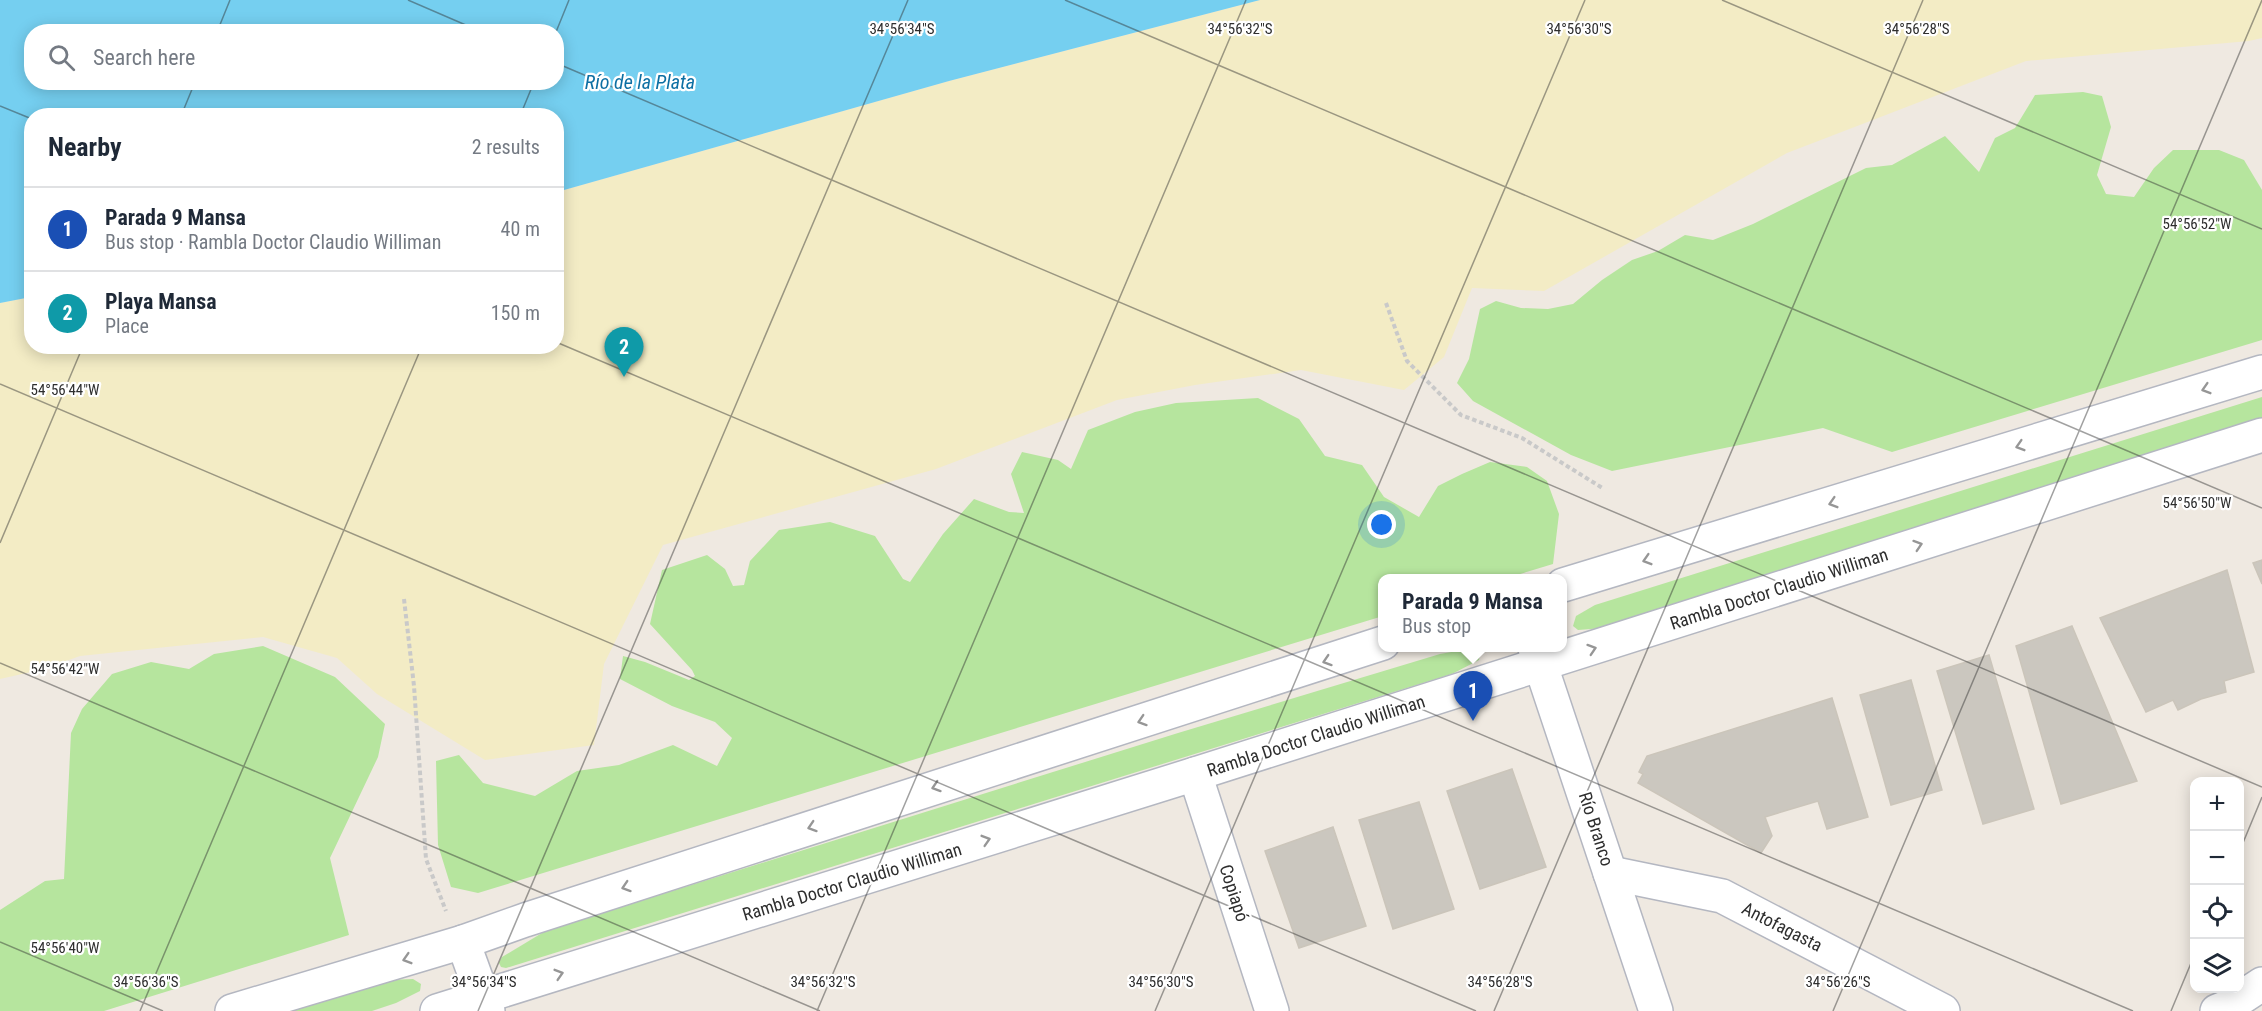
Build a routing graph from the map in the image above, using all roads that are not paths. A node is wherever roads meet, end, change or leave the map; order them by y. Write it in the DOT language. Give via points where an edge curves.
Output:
graph roads {
  1 [pos="2262,372"];
  2 [pos="2262,435"];
  3 [pos="1567,584"];
  4 [pos="1378,645"];
  5 [pos="1567,647"];
  6 [pos="1538,656"];
  7 [pos="1195,774"];
  8 [pos="1610,873"];
  9 [pos="463,942"];
  10 [pos="2262,984"];
  11 [pos="486,1004"];
  12 [pos="232,1011"];
  13 [pos="437,1011"];
  14 [pos="1272,1011"];
  15 [pos="1656,1011"];
  16 [pos="1943,1011"];
  17 [pos="2217,1011"];
  1 -- 3 [label="main road, one-way"];
  5 -- 2 [label="main road, Rambla Doctor Claudio Williman, one-way"];
  4 -- 9 [label="main road, one-way"];
  6 -- 7 [label="main road, Rambla Doctor Claudio Williman"];
  6 -- 8 [label="main road, Río Branco"];
  11 -- 7 [label="main road, Rambla Doctor Claudio Williman, one-way"];
  7 -- 14 [label="main road, Copiapó"];
  8 -- 15 [label="main road, Río Branco"];
  8 -- 16 [label="main road, Antofagasta" via="1722,896"];
  9 -- 11 [label="main road"];
  9 -- 12 [label="main road, one-way"];
  10 -- 17 [label="main road"];
  11 -- 13 [label="main road, Rambla Doctor Claudio Williman"];
}
